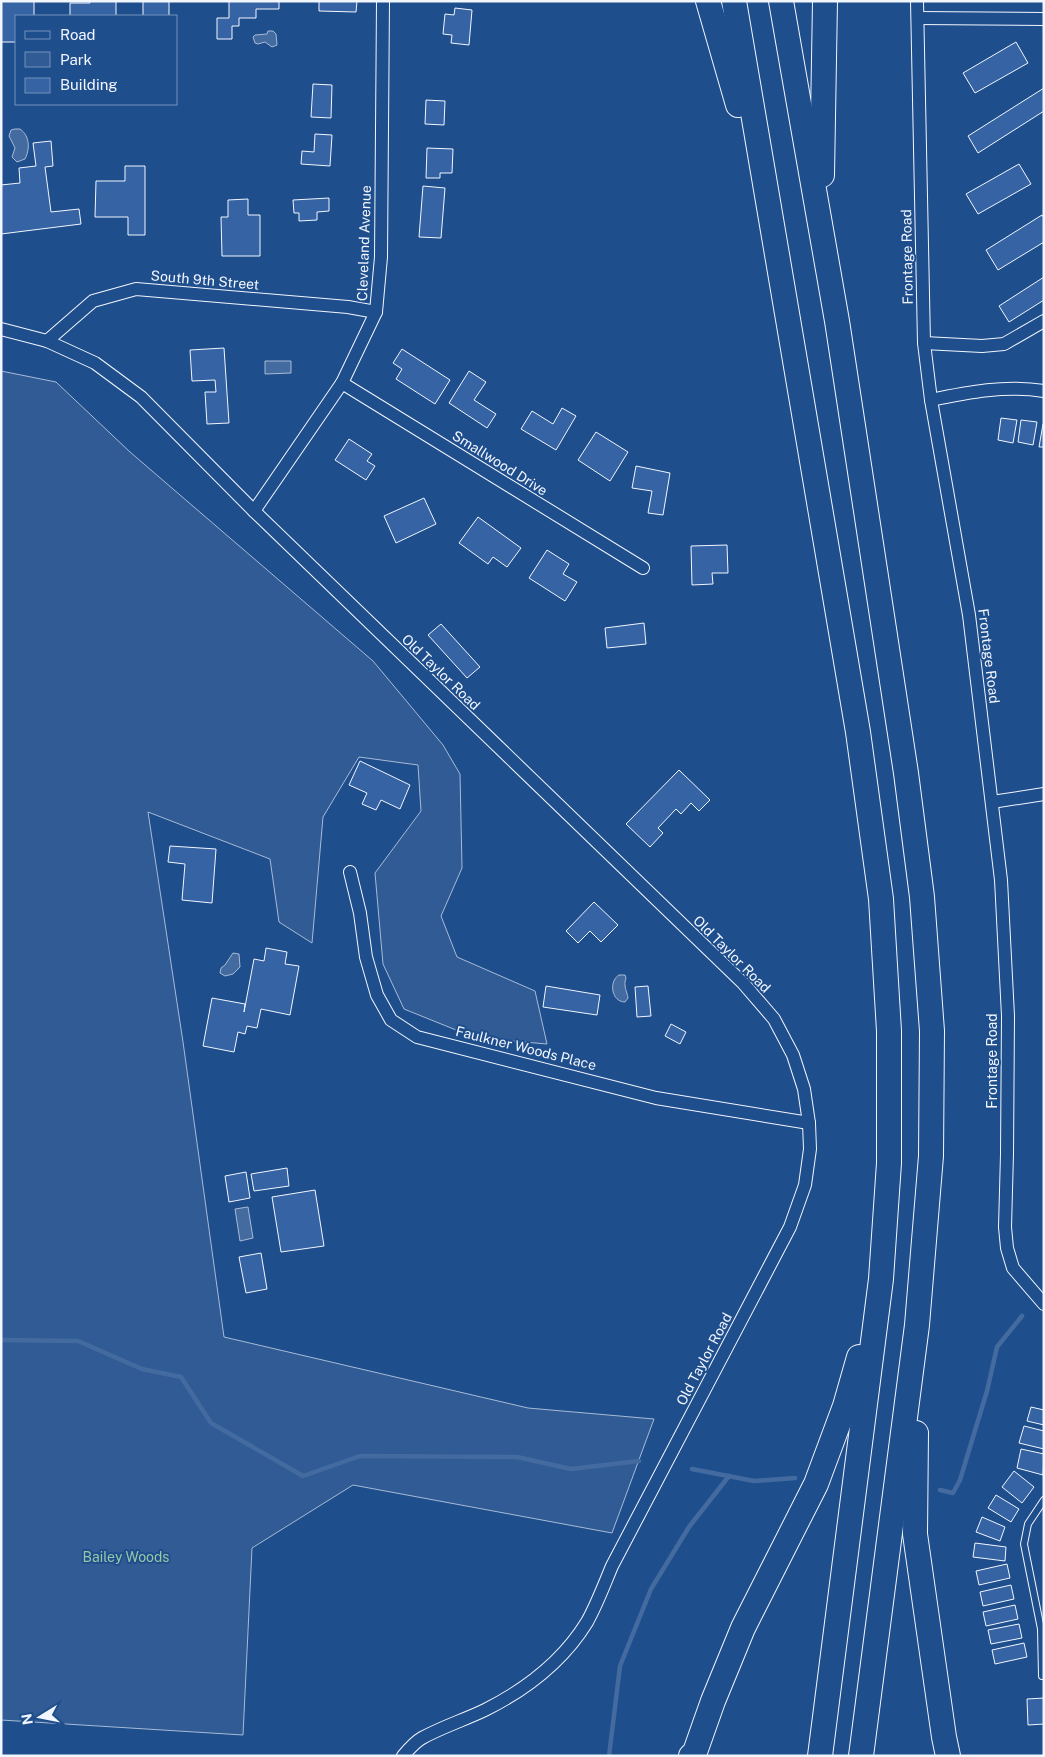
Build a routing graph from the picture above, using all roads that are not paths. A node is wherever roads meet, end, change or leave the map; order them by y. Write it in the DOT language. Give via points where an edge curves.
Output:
graph roads {
  1 [pos="384,1"];
  2 [pos="708,1"];
  3 [pos="734,1"];
  4 [pos="781,1"];
  5 [pos="825,1"];
  6 [pos="917,1"];
  7 [pos="918,18"];
  8 [pos="1042,21"];
  9 [pos="821,231"];
  10 [pos="777,252"];
  11 [pos="376,312"];
  12 [pos="1044,321"];
  13 [pos="1,329"];
  14 [pos="48,341"];
  15 [pos="924,343"];
  16 [pos="342,383"];
  17 [pos="1044,391"];
  18 [pos="931,400"];
  19 [pos="254,511"];
  20 [pos="643,568"];
  21 [pos="1044,794"];
  22 [pos="992,802"];
  23 [pos="350,872"];
  24 [pos="809,1123"];
  25 [pos="881,1279"];
  26 [pos="1044,1304"];
  27 [pos="917,1325"];
  28 [pos="1044,1500"];
  29 [pos="1042,1676"];
  30 [pos="402,1756"];
  31 [pos="691,1756"];
  32 [pos="820,1756"];
  33 [pos="861,1756"];
  34 [pos="948,1756"];
  1 -- 11 [label="street, Cleveland Avenue" via="381,257"];
  2 -- 10 [label="highway"];
  3 -- 10 [label="highway"];
  4 -- 9 [label="highway"];
  5 -- 9 [label="highway"];
  6 -- 7 [label="street, Frontage Road"];
  7 -- 8 [label="street"];
  7 -- 15 [label="street, Frontage Road"];
  9 -- 27 [label="highway" via="906,773 922,897 932,1031 931,1146"];
  10 -- 25 [label="highway" via="858,732 881,899 890,1030 889,1163"];
  11 -- 14 [label="street, South 9th Street" via="136,289 93,301"];
  11 -- 16 [label="street, Cleveland Avenue"];
  12 -- 15 [label="street" via="1004,344"];
  13 -- 14 [label="street, Old Taylor Road"];
  14 -- 19 [label="street, Old Taylor Road" via="95,363 141,397"];
  15 -- 18 [label="street, Frontage Road"];
  16 -- 19 [label="street, Cleveland Avenue"];
  16 -- 20 [label="street, Smallwood Drive"];
  17 -- 18 [label="street" via="1008,388"];
  18 -- 22 [label="street, Frontage Road" via="969,615"];
  19 -- 24 [label="street, Old Taylor Road" via="743,983 774,1018 793,1055 804,1089"];
  21 -- 22 [label="street"];
  22 -- 26 [label="street, Frontage Road" via="1001,880 1008,1016 1007,1248 1014,1268"];
  23 -- 24 [label="street, Faulkner Woods Place" via="366,957 378,995 391,1020 418,1037 656,1098"];
  24 -- 30 [label="street, Old Taylor Road" via="810,1149 805,1185 790,1227 612,1566 586,1622 568,1648 538,1677 483,1711 420,1738"];
  25 -- 31 [label="highway" via="845,1406 816,1484 742,1628 696,1752"];
  25 -- 32 [label="highway"];
  27 -- 33 [label="highway"];
  27 -- 34 [label="highway" via="914,1534"];
  28 -- 29 [label="lane" via="1028,1524 1024,1544 1041,1629"];
}
